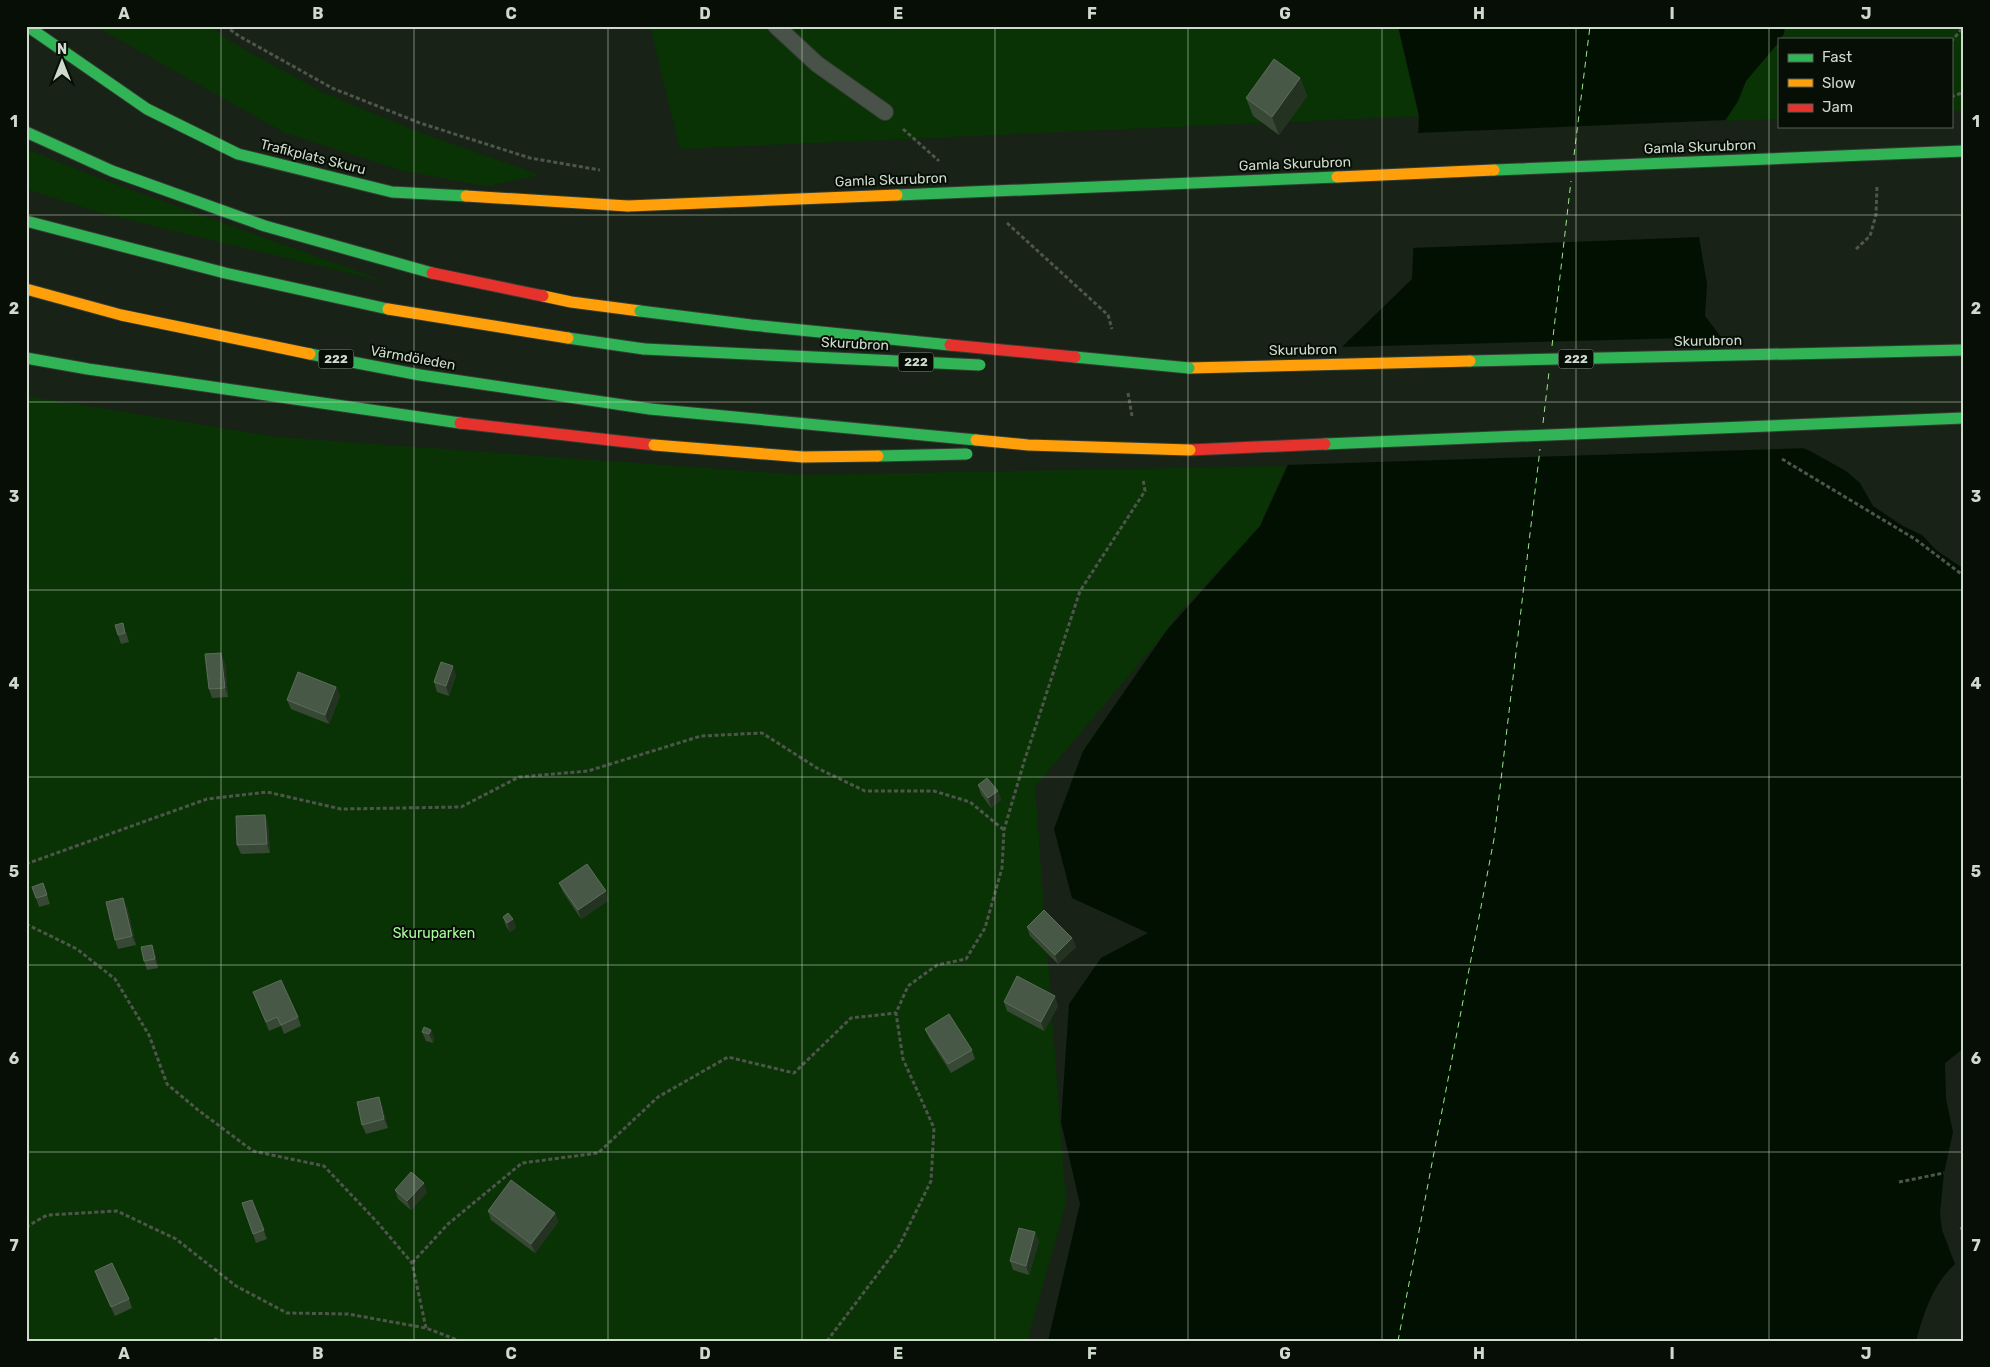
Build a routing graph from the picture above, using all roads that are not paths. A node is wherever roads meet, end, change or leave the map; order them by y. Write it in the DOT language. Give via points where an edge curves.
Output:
graph roads {
  1 [pos="27,26"];
  2 [pos="776,26"];
  3 [pos="885,112"];
  4 [pos="26,132"];
  5 [pos="1964,151"];
  6 [pos="628,206"];
  7 [pos="26,221"];
  8 [pos="26,289"];
  9 [pos="1964,350"];
  10 [pos="26,358"];
  11 [pos="995,365"];
  12 [pos="1044,366"];
  13 [pos="1189,368"];
  14 [pos="1964,418"];
  15 [pos="1190,450"];
  1 -- 6 [label="main road, Trafikplats Skuru" via="147,109 238,154 392,192"];
  2 -- 3 [label="lane" via="817,64"];
  4 -- 13 [label="main road, bridge" via="112,171 264,226 420,270 571,302 751,325"];
  5 -- 6 [label="main road, Gamla Skurubron, bridge"];
  7 -- 11 [label="main road, Skurubron / 222, bridge" via="204,268 346,300 437,318 644,349"];
  8 -- 15 [label="main road, Värmdöleden / 222, bridge" via="121,315 217,336 410,373 650,409 1028,445"];
  9 -- 13 [label="main road, Skurubron / 222"];
  10 -- 15 [label="main road, bridge" via="455,422 654,445 803,457"];
  12 -- 13 [label="main road, Skurubron / 222, bridge"];
  14 -- 15 [label="main road, 222"];
}
